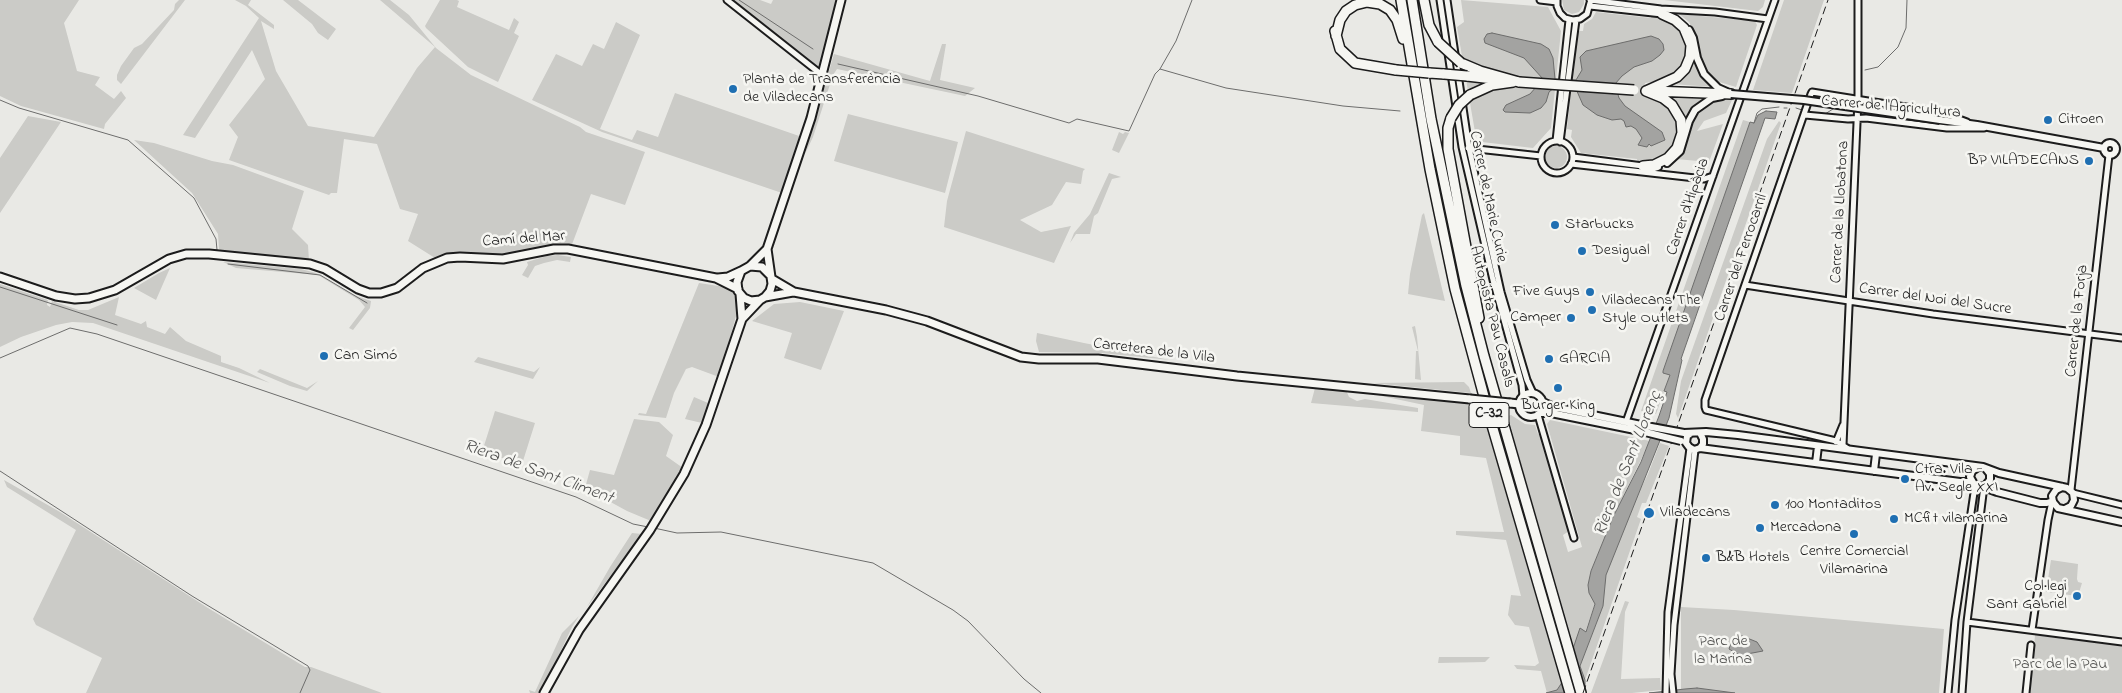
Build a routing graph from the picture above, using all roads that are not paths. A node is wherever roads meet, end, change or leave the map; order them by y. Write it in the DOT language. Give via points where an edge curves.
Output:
graph roads {
  1 [pos="726,0"];
  2 [pos="842,0"];
  3 [pos="1350,0"];
  4 [pos="1401,0"];
  5 [pos="1412,0"];
  6 [pos="1424,0"];
  7 [pos="1440,0"];
  8 [pos="1447,0"];
  9 [pos="1540,0"];
  10 [pos="1775,0"];
  11 [pos="1858,0"];
  12 [pos="1557,1"];
  13 [pos="1590,2"];
  14 [pos="1661,11"];
  15 [pos="1768,19"];
  16 [pos="1569,20"];
  17 [pos="1576,20"];
  18 [pos="1336,36"];
  19 [pos="1410,63"];
  20 [pos="822,75"];
  21 [pos="1518,82"];
  22 [pos="1646,91"];
  23 [pos="1731,94"];
  24 [pos="1858,100"];
  25 [pos="1805,115"];
  26 [pos="1857,119"];
  27 [pos="1977,125"];
  28 [pos="1989,128"];
  29 [pos="1558,142"];
  30 [pos="1462,147"];
  31 [pos="1470,148"];
  32 [pos="2104,148"];
  33 [pos="2119,150"];
  34 [pos="2110,155"];
  35 [pos="1541,156"];
  36 [pos="1572,160"];
  37 [pos="1644,168"];
  38 [pos="1713,176"];
  39 [pos="1704,179"];
  40 [pos="1706,196"];
  41 [pos="766,249"];
  42 [pos="750,266"];
  43 [pos="741,271"];
  44 [pos="0,277"];
  45 [pos="771,277"];
  46 [pos="716,278"];
  47 [pos="1745,285"];
  48 [pos="739,291"];
  49 [pos="794,292"];
  50 [pos="762,299"];
  51 [pos="1849,300"];
  52 [pos="742,319"];
  53 [pos="2090,334"];
  54 [pos="2122,338"];
  55 [pos="1484,356"];
  56 [pos="1532,393"];
  57 [pos="1523,396"];
  58 [pos="1543,402"];
  59 [pos="1519,404"];
  60 [pos="1539,414"];
  61 [pos="1626,422"];
  62 [pos="1843,424"];
  63 [pos="1646,429"];
  64 [pos="1688,433"];
  65 [pos="1700,433"];
  66 [pos="1834,444"];
  67 [pos="1690,446"];
  68 [pos="1818,446"];
  69 [pos="1846,447"];
  70 [pos="1876,454"];
  71 [pos="1816,463"];
  72 [pos="1981,468"];
  73 [pos="1874,471"];
  74 [pos="1973,484"];
  75 [pos="1985,486"];
  76 [pos="2062,487"];
  77 [pos="2072,492"];
  78 [pos="2053,502"];
  79 [pos="2073,502"];
  80 [pos="2122,505"];
  81 [pos="2065,509"];
  82 [pos="2083,512"];
  83 [pos="2122,522"];
  84 [pos="1574,538"];
  85 [pos="1967,622"];
  86 [pos="2032,630"];
  87 [pos="2122,642"];
  88 [pos="2030,645"];
  89 [pos="1668,674"];
  90 [pos="544,693"];
  91 [pos="1570,693"];
  92 [pos="1581,693"];
  93 [pos="1666,693"];
  94 [pos="1673,693"];
  95 [pos="1948,693"];
  96 [pos="1962,693"];
  97 [pos="2026,693"];
  1 -- 20 [label="street"];
  2 -- 20 [label="main road"];
  3 -- 18 [label="highway" via="1337,20"];
  4 -- 19 [label="highway, Autopista Pau Casals / C-32"];
  5 -- 55 [label="highway, Autopista Pau Casals / C-32" via="1443,181"];
  6 -- 21 [label="highway, bridge" via="1429,25 1438,42 1461,63"];
  7 -- 30 [label="street, Carrer de Marie Curie"];
  8 -- 31 [label="street, Carrer de Marie Curie"];
  9 -- 12 [label="street"];
  10 -- 15 [label="street, Carrer d'Hipàcia"];
  11 -- 24 [label="street, Carrer de la Llobatona"];
  12 -- 16 [label="street" via="1560,13"];
  13 -- 14 [label="street"];
  13 -- 17 [label="street" via="1587,14"];
  14 -- 15 [label="street" via="1714,12"];
  14 -- 22 [label="highway" via="1684,28 1691,44 1690,57 1685,70 1677,77"];
  14 -- 23 [label="street" via="1685,25 1694,38 1704,74 1718,88"];
  15 -- 38 [label="street, Carrer d'Hipàcia"];
  16 -- 17 [label="street"];
  16 -- 29 [label="street"];
  17 -- 29 [label="street"];
  18 -- 19 [label="highway" via="1340,20 1350,8 1367,2 1380,4 1390,10 1396,20"];
  18 -- 21 [label="highway, bridge" via="1340,49 1355,63"];
  19 -- 91 [label="highway, Autopista Pau Casals / C-32" via="1466,330"];
  20 -- 41 [label="main road" via="808,127"];
  21 -- 22 [label="highway, bridge"];
  21 -- 55 [label="highway, bridge" via="1492,85 1470,95 1459,105 1448,128 1448,149"];
  22 -- 23 [label="highway"];
  22 -- 37 [label="highway" via="1672,105 1680,120 1682,134 1677,148 1668,158"];
  23 -- 27 [label="street, Carrer de l'Agricultura, bridge" via="1804,100"];
  23 -- 37 [label="street" via="1701,104 1689,121 1676,156 1663,165"];
  24 -- 25 [label="street, Carrer de l'Agricultura" via="1812,92"];
  24 -- 26 [label="street, Carrer de la Llobatona"];
  24 -- 27 [label="street, Carrer de l'Agricultura" via="1943,113"];
  25 -- 26 [label="street, Carrer de l'Agricultura"];
  25 -- 47 [label="street, Carrer del Ferrocarril"];
  26 -- 28 [label="street, Carrer de l'Agricultura" via="1947,128"];
  26 -- 51 [label="street, Carrer de la Llobatona"];
  27 -- 28 [label="street, Carrer de l'Agricultura"];
  28 -- 32 [label="street, Carrer de l'Agricultura"];
  29 -- 35 [label="street" via="1544,147"];
  29 -- 36 [label="street" via="1569,148"];
  30 -- 31 [label="street"];
  30 -- 57 [label="street, Carrer de Marie Curie"];
  31 -- 35 [label="street"];
  31 -- 56 [label="street, Carrer de Marie Curie" via="1501,292"];
  32 -- 33 [label="street" via="2111,143"];
  32 -- 34 [label="street"];
  33 -- 34 [label="street"];
  34 -- 53 [label="street, Carrer de la Forja"];
  35 -- 36 [label="street" via="1544,167 1552,173 1566,171"];
  36 -- 37 [label="street"];
  37 -- 39 [label="street"];
  38 -- 39 [label="street"];
  38 -- 40 [label="street, Carrer d'Hipàcia"];
  39 -- 40 [label="street" via="1708,184"];
  40 -- 61 [label="street, Carrer d'Hipàcia"];
  41 -- 42 [label="main road"];
  41 -- 45 [label="main road"];
  42 -- 43 [label="main road"];
  42 -- 45 [label="main road" via="762,268"];
  43 -- 46 [label="main road, Camí del Mar"];
  43 -- 48 [label="main road" via="737,281"];
  44 -- 46 [label="main road, Camí del Mar" via="52,294 82,299 109,293 162,262 186,254 209,254 318,266 358,290 373,293 393,290 424,268 447,258 502,259 554,248"];
  45 -- 49 [label="main road"];
  45 -- 50 [label="main road" via="771,289"];
  46 -- 48 [label="main road, Camí del Mar"];
  47 -- 51 [label="street, Carrer del Noi del Sucre"];
  47 -- 66 [label="street, Carrer del Ferrocarril" via="1705,400 1706,410"];
  48 -- 50 [label="main road" via="748,300"];
  48 -- 52 [label="main road"];
  49 -- 50 [label="main road"];
  49 -- 59 [label="main road, Carretera de la Vila, bridge" via="915,318 1021,357 1098,359"];
  50 -- 52 [label="main road"];
  51 -- 53 [label="street, Carrer del Noi del Sucre"];
  51 -- 62 [label="street, Carrer de la Llobatona"];
  52 -- 90 [label="main road" via="701,438 681,480 579,630"];
  53 -- 54 [label="street, Carrer del Noi del Sucre"];
  53 -- 77 [label="street, Carrer de la Forja"];
  55 -- 92 [label="highway, Autopista Pau Casals / C-32"];
  56 -- 57 [label="street"];
  56 -- 58 [label="street" via="1540,396"];
  57 -- 59 [label="street"];
  58 -- 60 [label="street"];
  58 -- 61 [label="street"];
  59 -- 60 [label="street" via="1524,415"];
  60 -- 63 [label="street" via="1554,413"];
  60 -- 84 [label="street"];
  61 -- 63 [label="street"];
  62 -- 66 [label="street, Carrer de la Llobatona"];
  62 -- 69 [label="street, Carrer de la Llobatona"];
  63 -- 64 [label="street, bridge"];
  63 -- 67 [label="street, bridge"];
  64 -- 65 [label="street"];
  64 -- 67 [label="street"];
  65 -- 67 [label="street" via="1704,441"];
  65 -- 68 [label="street"];
  66 -- 68 [label="street"];
  66 -- 69 [label="street"];
  67 -- 71 [label="street"];
  67 -- 89 [label="street" via="1668,612"];
  68 -- 71 [label="street"];
  69 -- 70 [label="street"];
  70 -- 72 [label="street"];
  70 -- 73 [label="street"];
  71 -- 73 [label="street"];
  72 -- 74 [label="street" via="1971,473"];
  72 -- 75 [label="street" via="1990,474"];
  72 -- 76 [label="street"];
  73 -- 74 [label="street"];
  74 -- 75 [label="street"];
  74 -- 95 [label="street"];
  75 -- 78 [label="street" via="2032,501"];
  75 -- 85 [label="street"];
  76 -- 77 [label="street"];
  76 -- 78 [label="street" via="2054,492"];
  77 -- 79 [label="street"];
  77 -- 80 [label="street"];
  78 -- 81 [label="street" via="2058,508"];
  78 -- 86 [label="street"];
  79 -- 81 [label="street"];
  79 -- 82 [label="street"];
  81 -- 82 [label="street"];
  82 -- 83 [label="street"];
  85 -- 86 [label="street"];
  85 -- 96 [label="street"];
  86 -- 87 [label="street"];
  88 -- 97 [label="street"];
  89 -- 93 [label="street"];
  89 -- 94 [label="street"];
}
